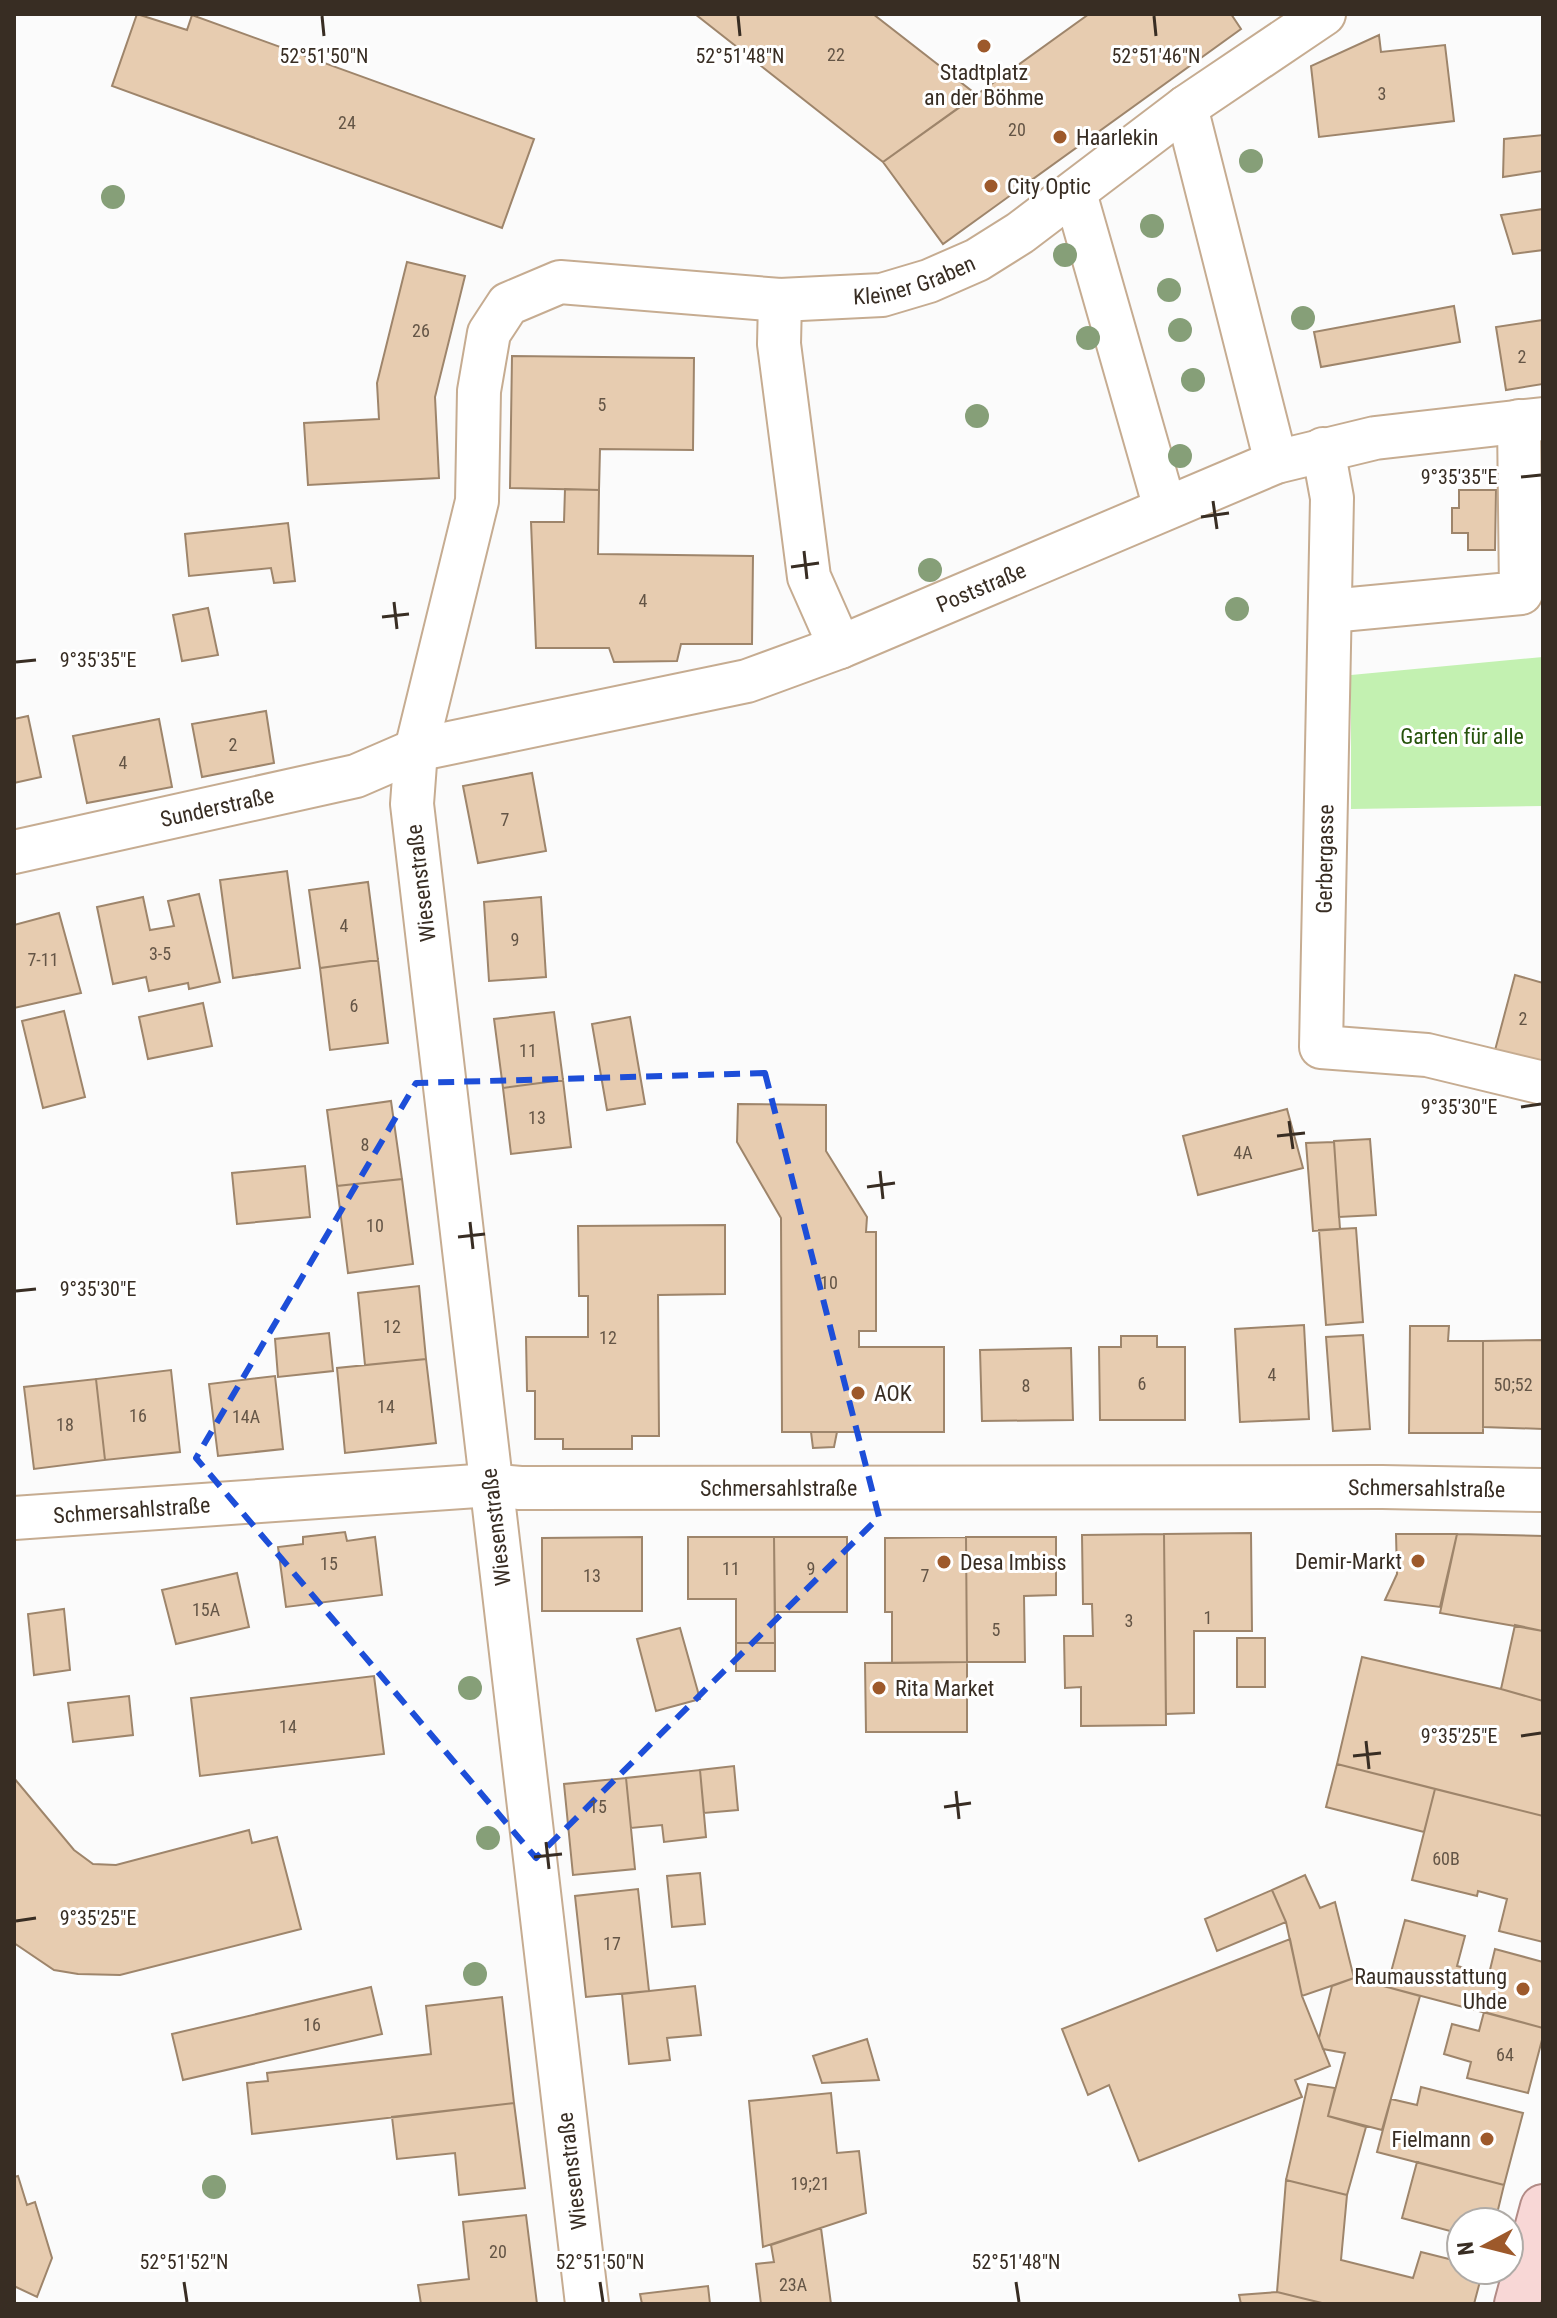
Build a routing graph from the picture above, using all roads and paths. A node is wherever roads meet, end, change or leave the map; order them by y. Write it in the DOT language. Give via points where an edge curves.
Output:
graph roads {
  1 [pos="1324,14"];
  2 [pos="1186,107"];
  3 [pos="1075,193"];
  4 [pos="780,300"];
  5 [pos="1531,420"];
  6 [pos="1323,449"];
  7 [pos="1276,462"];
  8 [pos="1165,508"];
  9 [pos="1330,611"];
  10 [pos="840,647"];
  11 [pos="416,750"];
  12 [pos="14,852"];
  13 [pos="1539,1082"];
  14 [pos="491,1485"];
  15 [pos="1543,1490"];
  16 [pos="14,1518"];
  17 [pos="1543,2207"];
  18 [pos="587,2304"];
  19 [pos="1517,2304"];
  1 -- 2 [label="street, Kleiner Graben"];
  2 -- 3 [label="street, Kleiner Graben"];
  2 -- 7 [label="street"];
  3 -- 4 [label="street, Kleiner Graben" via="977,260 929,281 882,295"];
  3 -- 8 [label="street"];
  4 -- 10 [label="street" via="779,344 809,577"];
  4 -- 11 [label="street, Kleiner Graben" via="560,282 508,304 489,333 479,391 477,501"];
  5 -- 6 [label="street, Poststraße"];
  5 -- 9 [label="street" via="1521,593"];
  6 -- 7 [label="street, Poststraße"];
  6 -- 9 [label="street, Gerbergasse" via="1332,498"];
  7 -- 8 [label="street, Poststraße"];
  8 -- 10 [label="street, Poststraße"];
  9 -- 13 [label="street, Gerbergasse" via="1321,1047 1427,1055"];
  10 -- 11 [label="street, Poststraße" via="747,681"];
  11 -- 12 [label="street, Sunderstraße" via="356,776"];
  11 -- 14 [label="street, Wiesenstraße" via="412,804"];
  14 -- 15 [label="street, Schmersahlstraße"];
  14 -- 16 [label="street, Schmersahlstraße"];
  14 -- 18 [label="street, Wiesenstraße"];
  17 -- 19 [label="main road"];
}
